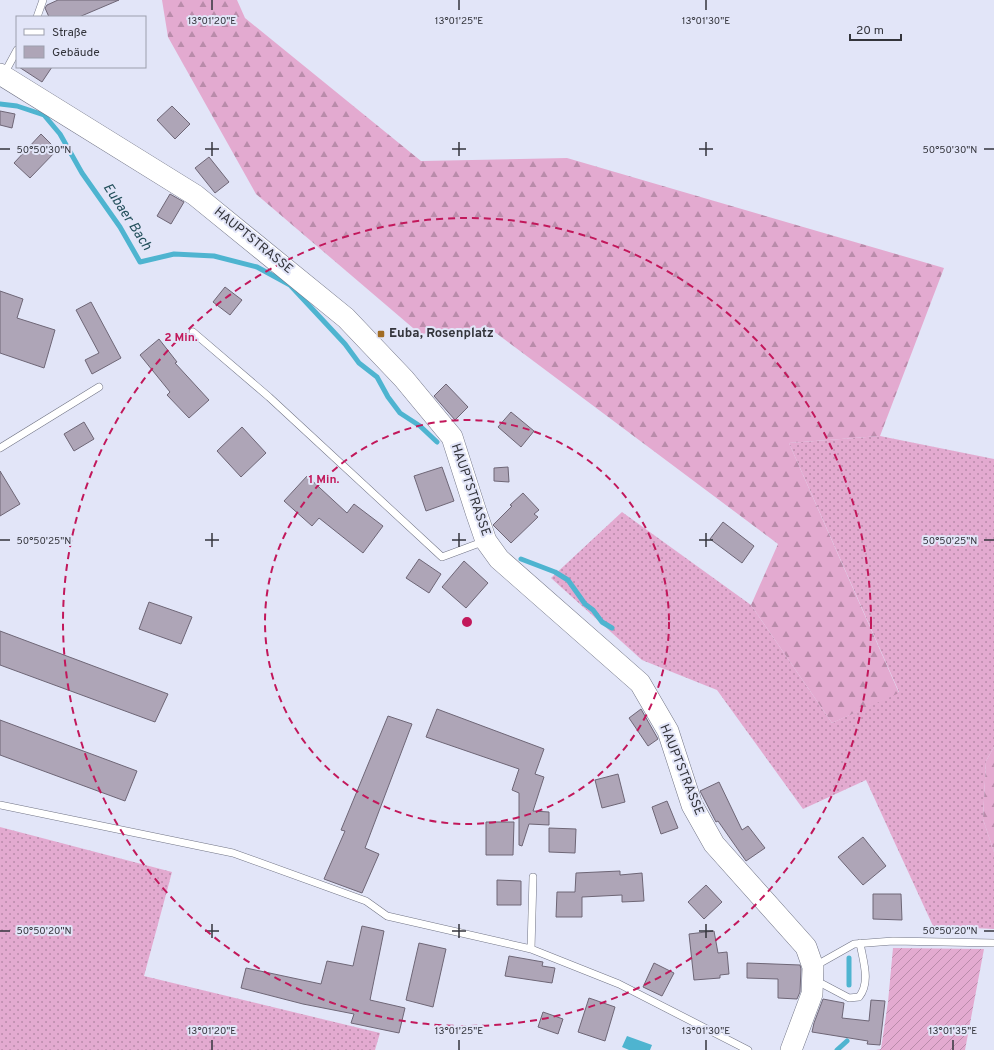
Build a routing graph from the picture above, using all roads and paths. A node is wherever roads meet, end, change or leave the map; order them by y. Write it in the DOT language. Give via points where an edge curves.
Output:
graph roads {
  1 [pos="43,0"];
  2 [pos="37,16"];
  3 [pos="16,52"];
  4 [pos="2,75"];
  5 [pos="193,332"];
  6 [pos="99,387"];
  7 [pos="0,448"];
  8 [pos="486,541"];
  9 [pos="0,805"];
  10 [pos="533,877"];
  11 [pos="860,943"];
  12 [pos="994,943"];
  13 [pos="531,949"];
  14 [pos="813,973"];
  15 [pos="748,1050"];
  16 [pos="791,1050"];
  1 -- 2 [label="lane"];
  3 -- 4 [label="lane"];
  4 -- 8 [label="street, HAUPTSTRASSE" via="196,195 346,318 404,379 452,437"];
  5 -- 8 [label="lane" via="269,397 442,557"];
  6 -- 7 [label="lane"];
  8 -- 14 [label="street, HAUPTSTRASSE" via="499,559 640,683 668,732 692,805 714,844 806,947"];
  9 -- 13 [label="lane" via="233,853 366,901 387,916"];
  10 -- 13 [label="lane"];
  11 -- 12 [label="lane"];
  11 -- 14 [label="lane" via="854,944"];
  11 -- 14 [label="lane" via="866,980 864,991 859,997 849,998"];
  13 -- 15 [label="lane" via="619,984"];
  14 -- 16 [label="street, HAUPTSTRASSE" via="812,994"];
}
